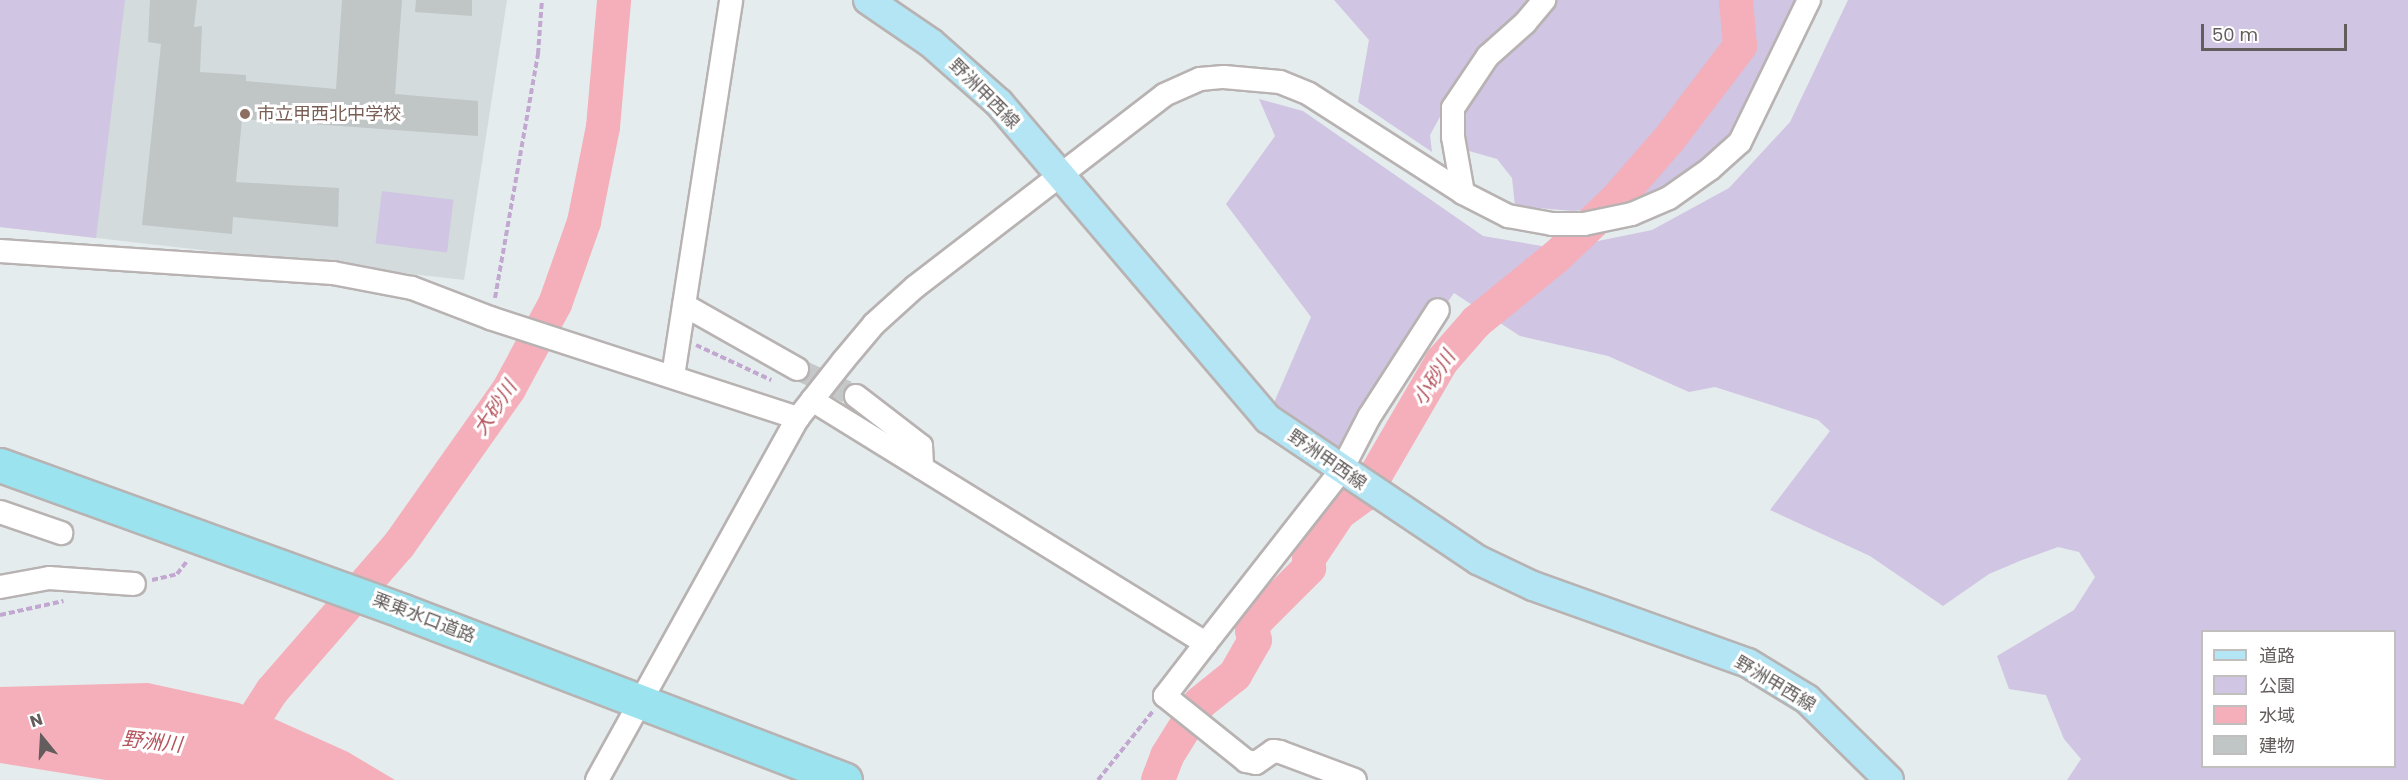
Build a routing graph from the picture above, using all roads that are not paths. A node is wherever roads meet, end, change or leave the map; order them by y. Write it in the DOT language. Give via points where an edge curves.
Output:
graph roads {
  1 [pos="731,0"];
  2 [pos="868,0"];
  3 [pos="1544,0"];
  4 [pos="1809,0"];
  5 [pos="1059,176"];
  6 [pos="1463,192"];
  7 [pos="0,251"];
  8 [pos="684,304"];
  9 [pos="1438,310"];
  10 [pos="797,369"];
  11 [pos="673,376"];
  12 [pos="856,396"];
  13 [pos="812,400"];
  14 [pos="798,418"];
  15 [pos="0,465"];
  16 [pos="922,468"];
  17 [pos="1360,484"];
  18 [pos="0,512"];
  19 [pos="62,533"];
  20 [pos="134,584"];
  21 [pos="0,587"];
  22 [pos="1206,643"];
  23 [pos="642,701"];
  24 [pos="597,780"];
  25 [pos="845,780"];
  26 [pos="1355,780"];
  27 [pos="1889,780"];
  1 -- 8 [label="street"];
  2 -- 5 [label="main road, 野洲甲西線" via="932,43 999,103"];
  3 -- 6 [label="street" via="1488,56 1453,108 1453,137"];
  4 -- 6 [label="street" via="1740,142 1669,198 1632,214 1584,224 1552,224 1508,216"];
  5 -- 6 [label="street" via="1164,95 1200,80 1251,76 1281,82 1309,94"];
  5 -- 13 [label="street" via="915,287 874,324"];
  5 -- 17 [label="main road, 野洲甲西線" via="1268,419"];
  7 -- 11 [label="street" via="333,273 412,288 490,318"];
  8 -- 10 [label="street"];
  8 -- 11 [label="street"];
  9 -- 17 [label="street" via="1369,417"];
  11 -- 14 [label="street"];
  12 -- 16 [label="street" via="921,446"];
  13 -- 14 [label="street"];
  13 -- 16 [label="street"];
  14 -- 23 [label="street"];
  15 -- 23 [label="highway, 栗東水口道路"];
  16 -- 22 [label="street"];
  17 -- 22 [label="street"];
  17 -- 27 [label="main road, 野洲甲西線" via="1478,560 1514,577 1748,663 1807,699"];
  18 -- 19 [label="street"];
  20 -- 21 [label="street" via="49,578"];
  22 -- 26 [label="street" via="1174,703 1251,763 1280,752"];
  23 -- 24 [label="street"];
  23 -- 25 [label="highway, 栗東水口道路"];
}
